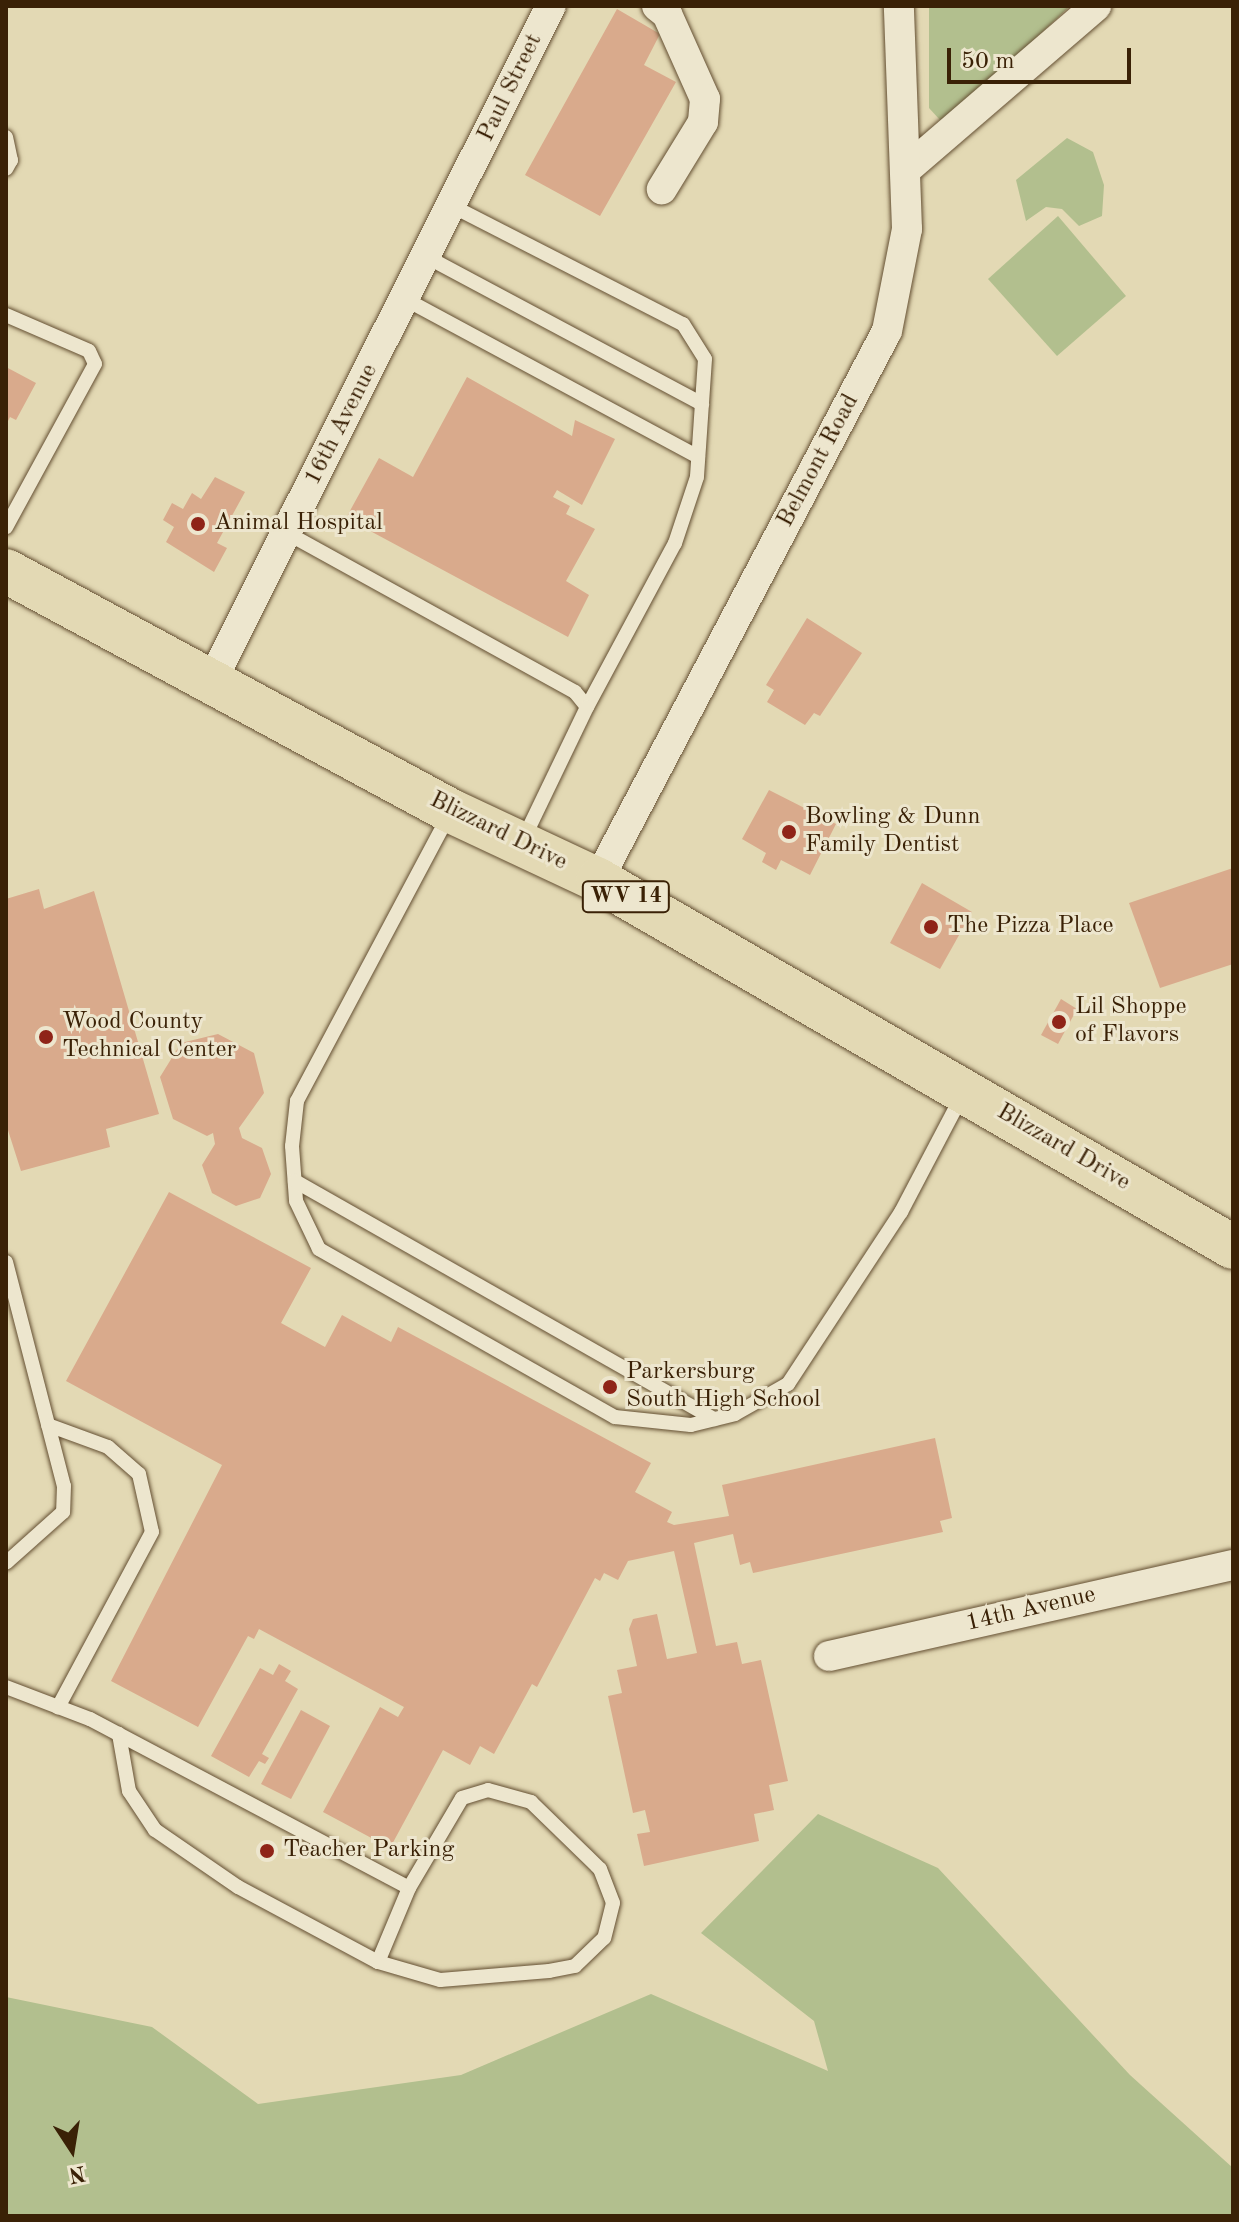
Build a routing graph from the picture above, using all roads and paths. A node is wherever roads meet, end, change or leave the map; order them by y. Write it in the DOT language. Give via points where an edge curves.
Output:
graph roads {
  1 [pos="551,6"];
  2 [pos="657,6"];
  3 [pos="899,6"];
  4 [pos="1096,6"];
  5 [pos="6,137"];
  6 [pos="909,167"];
  7 [pos="6,169"];
  8 [pos="471,170"];
  9 [pos="662,189"];
  10 [pos="452,206"];
  11 [pos="427,257"];
  12 [pos="405,299"];
  13 [pos="6,315"];
  14 [pos="702,404"];
  15 [pos="698,457"];
  16 [pos="6,527"];
  17 [pos="287,533"];
  18 [pos="6,571"];
  19 [pos="212,680"];
  20 [pos="587,707"];
  21 [pos="451,811"];
  22 [pos="521,844"];
  23 [pos="598,880"];
  24 [pos="965,1092"];
  25 [pos="295,1181"];
  26 [pos="1230,1241"];
  27 [pos="6,1262"];
  28 [pos="714,1419"];
  29 [pos="48,1425"];
  30 [pos="6,1563"];
  31 [pos="1233,1565"];
  32 [pos="829,1656"];
  33 [pos="6,1687"];
  34 [pos="58,1707"];
  35 [pos="119,1734"];
  36 [pos="409,1888"];
  37 [pos="378,1962"];
  1 -- 8 [label="street, Paul Street"];
  2 -- 9 [label="street" via="667,14 705,99 703,122"];
  3 -- 6 [label="street, Belmont Road"];
  4 -- 6 [label="street"];
  5 -- 7 [label="lane" via="11,160"];
  6 -- 23 [label="street, Belmont Road" via="907,229 887,331"];
  8 -- 10 [label="street, 16th Avenue"];
  10 -- 11 [label="street, 16th Avenue"];
  10 -- 14 [label="lane" via="683,324 705,359"];
  11 -- 12 [label="street, 16th Avenue"];
  11 -- 14 [label="lane"];
  12 -- 15 [label="lane"];
  12 -- 17 [label="street, 16th Avenue"];
  13 -- 16 [label="lane" via="89,351 95,364"];
  14 -- 15 [label="lane"];
  15 -- 20 [label="lane" via="697,477 675,543"];
  17 -- 19 [label="street, 16th Avenue"];
  17 -- 20 [label="lane" via="575,692"];
  18 -- 19 [label="main road, Blizzard Drive / WV 14"];
  19 -- 21 [label="main road, Blizzard Drive / WV 14"];
  20 -- 22 [label="lane"];
  21 -- 22 [label="main road, Blizzard Drive / WV 14"];
  21 -- 25 [label="lane" via="297,1101"];
  22 -- 23 [label="main road, Blizzard Drive / WV 14"];
  23 -- 24 [label="main road, Blizzard Drive / WV 14"];
  24 -- 26 [label="main road, Blizzard Drive / WV 14"];
  24 -- 28 [label="lane" via="901,1212 788,1384 735,1414"];
  25 -- 28 [label="lane"];
  25 -- 28 [label="lane" via="296,1201 319,1249 373,1280 615,1417 691,1425"];
  27 -- 29 [label="lane"];
  29 -- 30 [label="lane" via="64,1486 63,1512"];
  29 -- 34 [label="lane" via="108,1447 139,1474 152,1532"];
  31 -- 32 [label="street, 14th Avenue"];
  33 -- 34 [label="lane"];
  34 -- 35 [label="lane"];
  35 -- 36 [label="lane"];
  35 -- 37 [label="lane" via="129,1791 155,1830 238,1887"];
  36 -- 37 [label="lane"];
  36 -- 37 [label="lane" via="462,1798 488,1790 531,1802 600,1869 613,1903 604,1938 575,1966 440,1980"];
}
